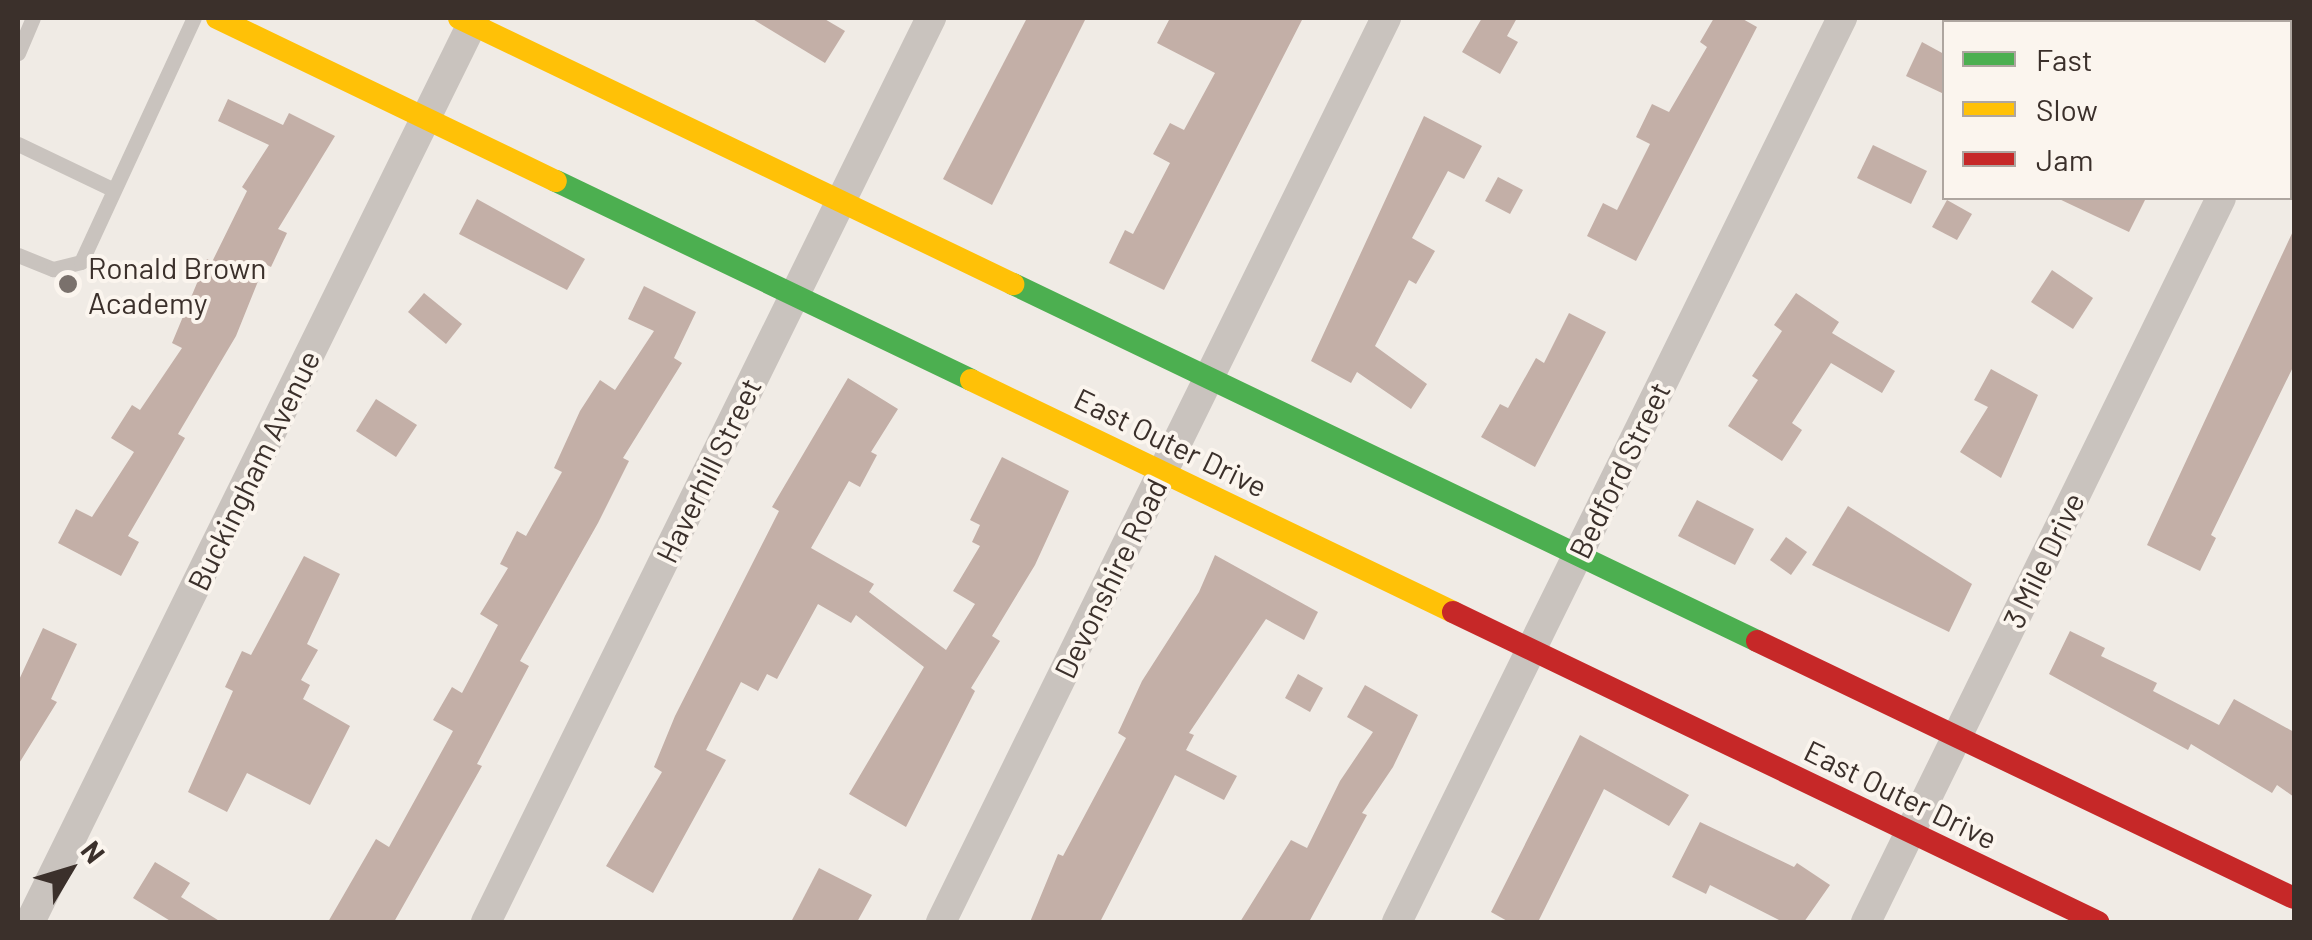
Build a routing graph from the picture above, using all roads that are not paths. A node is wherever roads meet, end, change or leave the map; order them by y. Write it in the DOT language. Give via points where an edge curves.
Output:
graph roads {
  1 [pos="34,18"];
  2 [pos="194,18"];
  3 [pos="218,18"];
  4 [pos="930,18"];
  5 [pos="1386,18"];
  6 [pos="1842,18"];
  7 [pos="469,20"];
  8 [pos="18,52"];
  9 [pos="426,118"];
  10 [pos="18,144"];
  11 [pos="114,190"];
  12 [pos="2220,200"];
  13 [pos="841,201"];
  14 [pos="18,254"];
  15 [pos="794,295"];
  16 [pos="1209,378"];
  17 [pos="1162,472"];
  18 [pos="1578,556"];
  19 [pos="1532,649"];
  20 [pos="1957,736"];
  21 [pos="1910,832"];
  22 [pos="2294,898"];
  23 [pos="35,915"];
  24 [pos="486,922"];
  25 [pos="942,922"];
  26 [pos="1397,922"];
  27 [pos="1866,922"];
  28 [pos="2098,922"];
  1 -- 8 [label="lane"];
  2 -- 11 [label="lane"];
  3 -- 9 [label="street, East Outer Drive"];
  4 -- 13 [label="street, Haverhill Street"];
  5 -- 16 [label="street, Devonshire Road"];
  6 -- 18 [label="street, Bedford Street"];
  7 -- 9 [label="street, Buckingham Avenue"];
  7 -- 13 [label="street"];
  9 -- 15 [label="street, East Outer Drive"];
  9 -- 23 [label="street, Buckingham Avenue"];
  10 -- 11 [label="lane"];
  11 -- 14 [label="lane" via="81,262 53,270"];
  12 -- 20 [label="street, 3 Mile Drive"];
  13 -- 15 [label="street, Haverhill Street"];
  13 -- 16 [label="street"];
  15 -- 17 [label="street, East Outer Drive"];
  15 -- 24 [label="street, Haverhill Street"];
  16 -- 17 [label="street, Devonshire Road"];
  16 -- 18 [label="street"];
  17 -- 19 [label="street, East Outer Drive"];
  17 -- 25 [label="street, Devonshire Road"];
  18 -- 19 [label="street, Bedford Street"];
  18 -- 20 [label="street"];
  19 -- 21 [label="street, East Outer Drive"];
  19 -- 26 [label="street, Bedford Street"];
  20 -- 21 [label="street, 3 Mile Drive"];
  20 -- 22 [label="street"];
  21 -- 27 [label="street, 3 Mile Drive"];
  21 -- 28 [label="street, East Outer Drive"];
}
